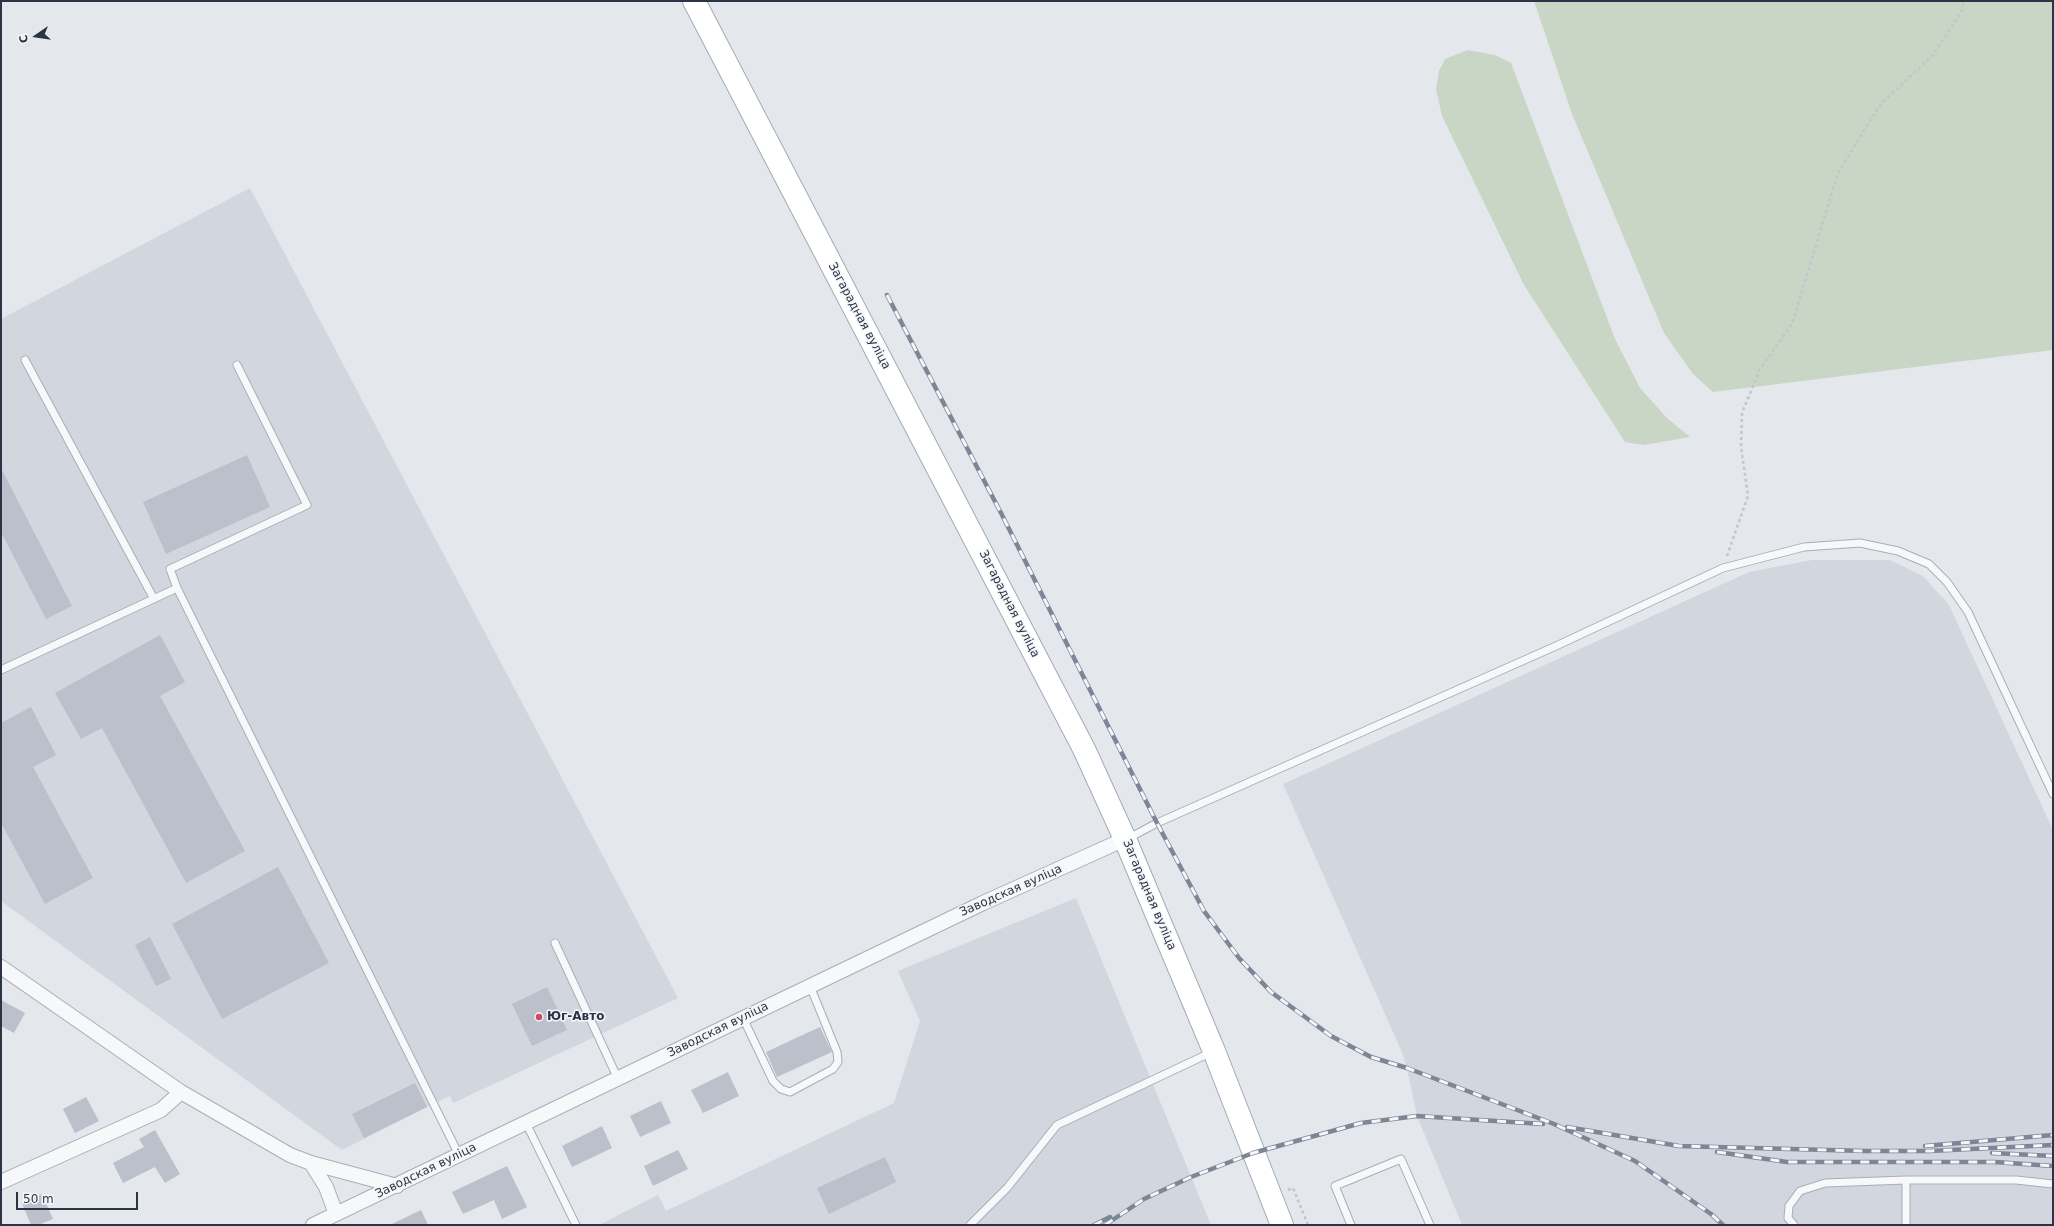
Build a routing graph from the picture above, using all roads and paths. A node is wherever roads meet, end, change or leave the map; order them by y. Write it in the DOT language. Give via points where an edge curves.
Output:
graph roads {
  1 [pos="694,1"];
  2 [pos="1963,1"];
  3 [pos="25,360"];
  4 [pos="236,365"];
  5 [pos="1723,568"];
  6 [pos="177,588"];
  7 [pos="154,599"];
  8 [pos="1,670"];
  9 [pos="2053,794"];
  10 [pos="1125,840"];
  11 [pos="555,943"];
  12 [pos="1,967"];
  13 [pos="810,986"];
  14 [pos="743,1018"];
  15 [pos="1214,1051"];
  16 [pos="618,1078"];
  17 [pos="181,1092"];
  18 [pos="526,1122"];
  19 [pos="459,1155"];
  20 [pos="311,1163"];
  21 [pos="1906,1180"];
  22 [pos="1,1182"];
  23 [pos="2053,1184"];
  24 [pos="397,1186"];
  25 [pos="336,1214"];
  26 [pos="313,1225"];
  27 [pos="576,1225"];
  28 [pos="970,1225"];
  29 [pos="1282,1225"];
  30 [pos="1351,1225"];
  31 [pos="1430,1225"];
  32 [pos="1794,1225"];
  33 [pos="1906,1225"];
  1 -- 10 [label="main road, Загарадная вуліца" via="1084,749"];
  2 -- 5 [label="path" via="1963,9 1933,55 1880,105 1838,173 1792,324 1760,369 1742,413 1741,447 1748,496"];
  3 -- 7 [label="lane"];
  4 -- 6 [label="lane" via="307,505 170,569"];
  5 -- 9 [label="lane" via="1804,547 1860,543 1898,551 1929,564 1947,582 1968,612"];
  5 -- 10 [label="lane" via="1157,823"];
  6 -- 7 [label="lane"];
  6 -- 19 [label="lane"];
  7 -- 8 [label="lane"];
  10 -- 13 [label="street, Заводская вуліца" via="983,903"];
  10 -- 15 [label="main road, Загарадная вуліца"];
  11 -- 16 [label="lane"];
  12 -- 17 [label="street"];
  13 -- 14 [label="street, Заводская вуліца"];
  13 -- 14 [label="lane" via="837,1052 838,1062 833,1069 790,1092 781,1089 773,1081"];
  14 -- 16 [label="street, Заводская вуліца"];
  15 -- 28 [label="lane" via="1057,1125 1007,1188"];
  15 -- 29 [label="main road, Загарадная вуліца"];
  16 -- 18 [label="street, Заводская вуліца"];
  17 -- 20 [label="street" via="290,1155"];
  17 -- 22 [label="street" via="161,1110"];
  18 -- 19 [label="street, Заводская вуліца"];
  18 -- 27 [label="lane"];
  19 -- 24 [label="street, Заводская вуліца"];
  20 -- 24 [label="street"];
  20 -- 25 [label="street" via="326,1187"];
  21 -- 23 [label="lane" via="2016,1180"];
  21 -- 32 [label="lane" via="1825,1183 1800,1191 1789,1206 1788,1218"];
  21 -- 33 [label="lane"];
  24 -- 25 [label="street, Заводская вуліца"];
  25 -- 26 [label="street, Заводская вуліца"];
  30 -- 31 [label="lane" via="1335,1186 1401,1159"];
}
